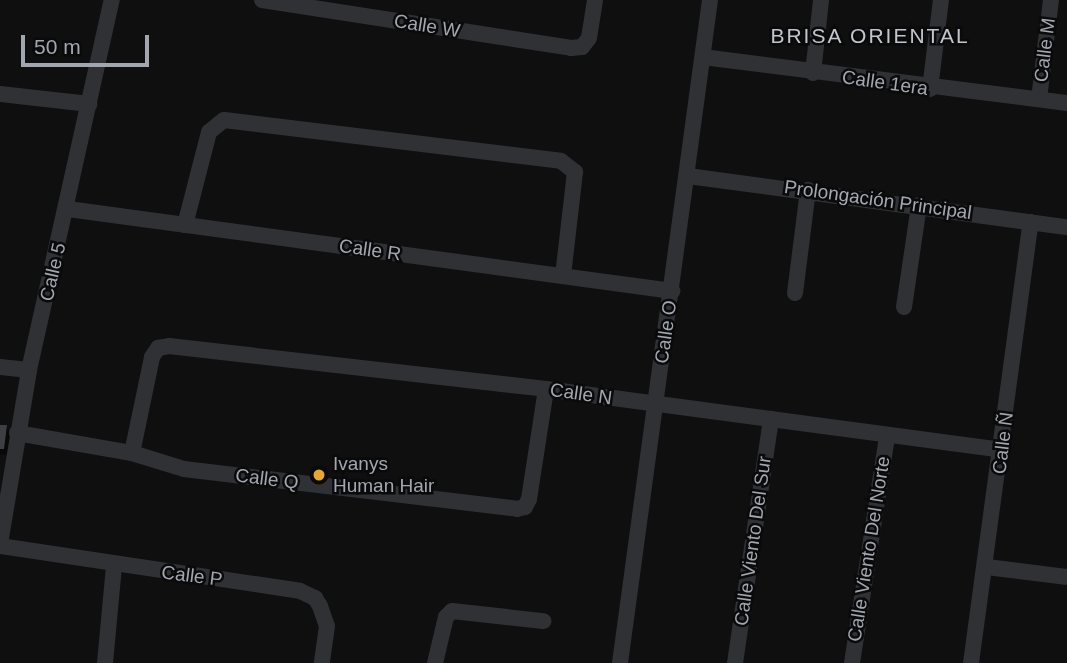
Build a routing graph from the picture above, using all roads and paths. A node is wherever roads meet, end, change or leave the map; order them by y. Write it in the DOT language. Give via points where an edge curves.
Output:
graph roads {
  1 [pos="112,0"];
  2 [pos="262,0"];
  3 [pos="594,0"];
  4 [pos="710,0"];
  5 [pos="821,0"];
  6 [pos="941,0"];
  7 [pos="1051,0"];
  8 [pos="703,58"];
  9 [pos="813,73"];
  10 [pos="930,89"];
  11 [pos="0,94"];
  12 [pos="1039,99"];
  13 [pos="1067,103"];
  14 [pos="89,104"];
  15 [pos="688,176"];
  16 [pos="808,190"];
  17 [pos="919,205"];
  18 [pos="68,209"];
  19 [pos="1031,222"];
  20 [pos="185,225"];
  21 [pos="1067,227"];
  22 [pos="563,276"];
  23 [pos="672,291"];
  24 [pos="794,293"];
  25 [pos="904,307"];
  26 [pos="0,367"];
  27 [pos="29,370"];
  28 [pos="546,389"];
  29 [pos="655,405"];
  30 [pos="771,419"];
  31 [pos="17,433"];
  32 [pos="887,436"];
  33 [pos="1002,450"];
  34 [pos="132,453"];
  35 [pos="0,545"];
  36 [pos="114,566"];
  37 [pos="986,567"];
  38 [pos="1067,577"];
  39 [pos="543,621"];
  40 [pos="105,663"];
  41 [pos="322,663"];
  42 [pos="435,663"];
  43 [pos="620,663"];
  44 [pos="735,663"];
  45 [pos="852,663"];
  46 [pos="971,663"];
  1 -- 14 [label="street, Calle 5"];
  2 -- 3 [label="street, Calle W" via="571,48 582,47 589,38"];
  4 -- 8 [label="street, Calle O"];
  5 -- 9 [label="street"];
  6 -- 10 [label="street"];
  7 -- 12 [label="street, Calle M"];
  8 -- 9 [label="street, Calle 1era"];
  8 -- 15 [label="street, Calle O"];
  9 -- 10 [label="street, Calle 1era"];
  10 -- 12 [label="street, Calle 1era"];
  11 -- 14 [label="street"];
  12 -- 13 [label="street, Calle 1era"];
  14 -- 18 [label="street, Calle 5"];
  15 -- 16 [label="street, Prolongación Principal"];
  15 -- 23 [label="street, Calle O"];
  16 -- 17 [label="street, Prolongación Principal"];
  16 -- 24 [label="street"];
  17 -- 19 [label="street, Prolongación Principal"];
  17 -- 25 [label="street"];
  18 -- 20 [label="street, Calle R"];
  18 -- 27 [label="street, Calle 5"];
  19 -- 21 [label="street, Prolongación Principal"];
  19 -- 33 [label="street, Calle Ñ"];
  20 -- 22 [label="street, Calle R"];
  20 -- 22 [label="street" via="209,132 224,120 561,161 570,163 575,172"];
  22 -- 23 [label="street, Calle R"];
  23 -- 29 [label="street, Calle O"];
  26 -- 27 [label="street"];
  27 -- 31 [label="street, Calle 5"];
  28 -- 29 [label="street, Calle N"];
  28 -- 34 [label="street, Calle N" via="158,348"];
  28 -- 34 [label="street, Calle Q" via="530,499 517,509 184,469"];
  29 -- 30 [label="street, Calle N"];
  29 -- 43 [label="street, Calle O"];
  30 -- 32 [label="street, Calle N"];
  30 -- 44 [label="street, Calle Viento Del Sur"];
  31 -- 34 [label="street, Calle Q"];
  31 -- 35 [label="street, Calle 5"];
  32 -- 33 [label="street, Calle N"];
  32 -- 45 [label="street, Calle Viento Del Norte"];
  33 -- 37 [label="street, Calle Ñ"];
  35 -- 36 [label="street, Calle P"];
  36 -- 40 [label="street"];
  36 -- 41 [label="street, Calle P" via="271,586 315,597 327,626"];
  37 -- 38 [label="street"];
  37 -- 46 [label="street, Calle Ñ"];
  39 -- 42 [label="street" via="452,611 446,617"];
}
